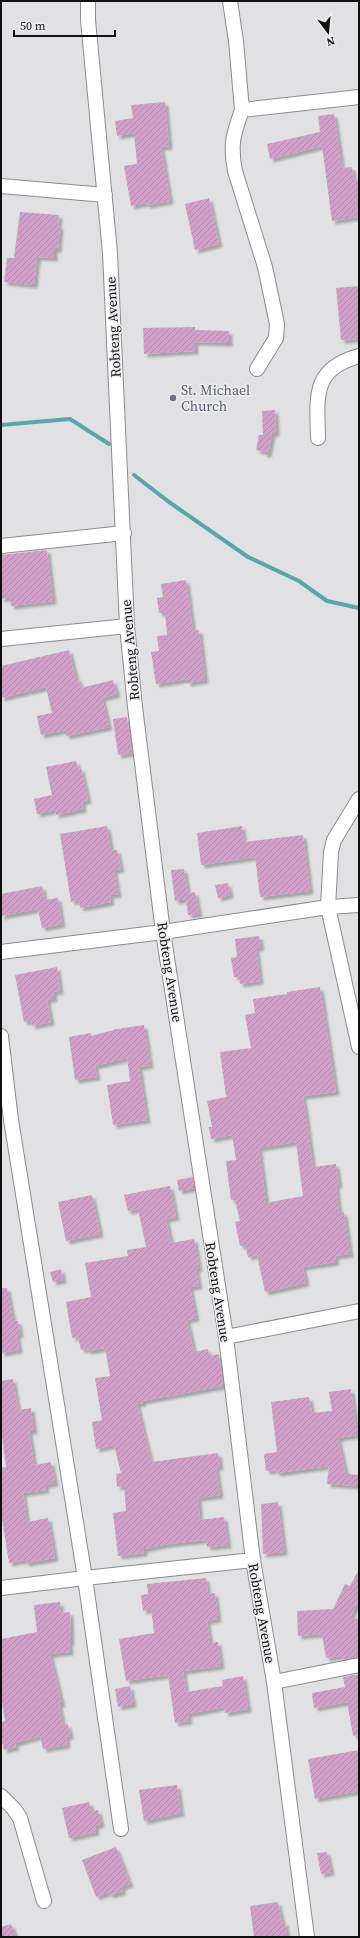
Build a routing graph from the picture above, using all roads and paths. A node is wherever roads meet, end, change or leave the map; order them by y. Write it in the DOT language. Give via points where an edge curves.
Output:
graph roads {
  1 [pos="88,1"];
  2 [pos="230,1"];
  3 [pos="359,97"];
  4 [pos="242,110"];
  5 [pos="1,186"];
  6 [pos="105,195"];
  7 [pos="359,356"];
  8 [pos="257,369"];
  9 [pos="318,438"];
  10 [pos="124,533"];
  11 [pos="1,546"];
  12 [pos="127,626"];
  13 [pos="1,639"];
  14 [pos="359,799"];
  15 [pos="359,905"];
  16 [pos="328,907"];
  17 [pos="163,932"];
  18 [pos="1,952"];
  19 [pos="1,1036"];
  20 [pos="359,1047"];
  21 [pos="359,1311"];
  22 [pos="226,1337"];
  23 [pos="253,1560"];
  24 [pos="85,1578"];
  25 [pos="1,1588"];
  26 [pos="359,1665"];
  27 [pos="274,1682"];
  28 [pos="1,1796"];
  29 [pos="121,1829"];
  30 [pos="44,1901"];
  31 [pos="307,1937"];
  1 -- 6 [label="street, Robteng Avenue"];
  2 -- 4 [label="street"];
  3 -- 4 [label="street"];
  4 -- 8 [label="street" via="232,137 232,155 265,267 277,324 276,338"];
  5 -- 6 [label="street"];
  6 -- 10 [label="street, Robteng Avenue"];
  7 -- 9 [label="street" via="345,360 329,370 322,382 317,401"];
  10 -- 11 [label="street"];
  10 -- 12 [label="street, Robteng Avenue"];
  12 -- 13 [label="street"];
  12 -- 17 [label="street, Robteng Avenue"];
  14 -- 16 [label="street" via="334,840 330,852"];
  15 -- 16 [label="street"];
  16 -- 17 [label="street"];
  16 -- 20 [label="street"];
  17 -- 18 [label="street"];
  17 -- 22 [label="street, Robteng Avenue"];
  19 -- 24 [label="street" via="10,1120"];
  21 -- 22 [label="street"];
  22 -- 23 [label="street, Robteng Avenue"];
  23 -- 24 [label="street"];
  23 -- 27 [label="street, Robteng Avenue"];
  24 -- 25 [label="street"];
  24 -- 29 [label="street"];
  26 -- 27 [label="street"];
  27 -- 31 [label="street, Robteng Avenue"];
  28 -- 30 [label="street" via="20,1818"];
}
